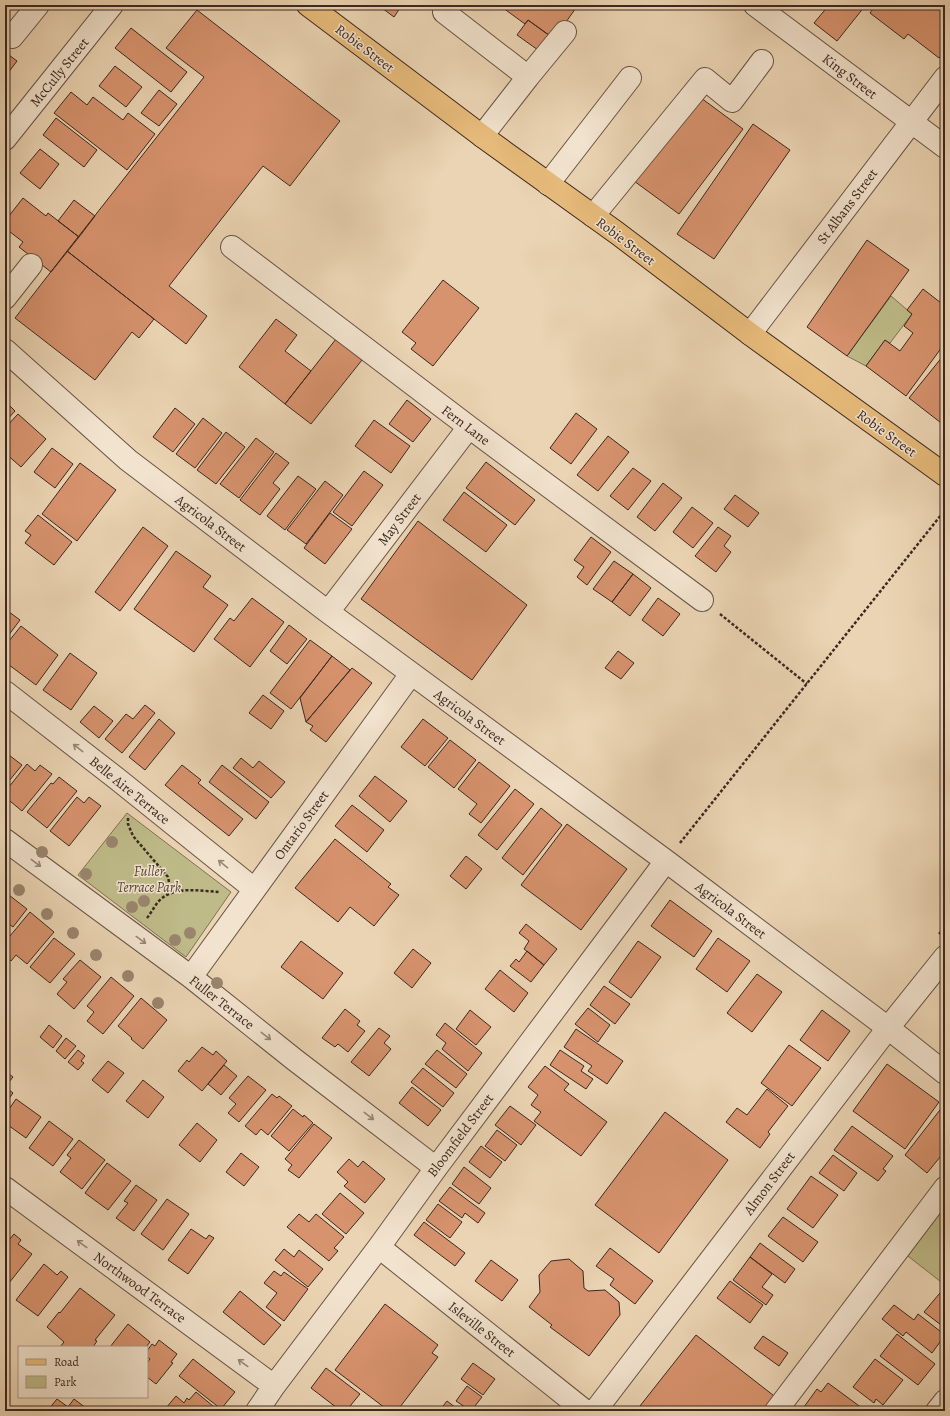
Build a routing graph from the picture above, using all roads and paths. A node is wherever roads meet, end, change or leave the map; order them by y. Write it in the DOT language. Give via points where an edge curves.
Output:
graph roads {
  1 [pos="38,5"];
  2 [pos="112,5"];
  3 [pos="308,5"];
  4 [pos="449,5"];
  5 [pos="755,5"];
  6 [pos="565,32"];
  7 [pos="12,37"];
  8 [pos="762,61"];
  9 [pos="528,77"];
  10 [pos="630,78"];
  11 [pos="945,78"];
  12 [pos="910,122"];
  13 [pos="482,136"];
  14 [pos="5,140"];
  15 [pos="945,147"];
  16 [pos="548,184"];
  17 [pos="593,216"];
  18 [pos="232,247"];
  19 [pos="30,265"];
  20 [pos="5,298"];
  21 [pos="750,334"];
  22 [pos="5,350"];
  23 [pos="469,427"];
  24 [pos="945,475"];
  25 [pos="945,510"];
  26 [pos="702,600"];
  27 [pos="328,612"];
  28 [pos="411,674"];
  29 [pos="807,684"];
  30 [pos="5,692"];
  31 [pos="129,788"];
  32 [pos="5,840"];
  33 [pos="666,861"];
  34 [pos="254,889"];
  35 [pos="166,895"];
  36 [pos="130,932"];
  37 [pos="945,957"];
  38 [pos="191,977"];
  39 [pos="888,1028"];
  40 [pos="945,1073"];
  41 [pos="436,1168"];
  42 [pos="5,1188"];
  43 [pos="945,1188"];
  44 [pos="379,1247"];
  45 [pos="274,1386"];
  46 [pos="945,1401"];
  47 [pos="257,1411"];
  48 [pos="585,1411"];
  49 [pos="595,1411"];
  50 [pos="776,1411"];
  51 [pos="937,1411"];
  1 -- 7 [label="street"];
  2 -- 14 [label="street, McCully Street"];
  3 -- 13 [label="main road, Robie Street"];
  4 -- 9 [label="street" via="444,12"];
  5 -- 12 [label="street, King Street"];
  6 -- 9 [label="street"];
  8 -- 17 [label="street" via="732,100 705,78"];
  9 -- 13 [label="street"];
  10 -- 16 [label="street"];
  11 -- 12 [label="street, St Albans Street"];
  12 -- 15 [label="street, King Street"];
  12 -- 21 [label="street, St Albans Street"];
  13 -- 16 [label="main road, Robie Street"];
  16 -- 17 [label="main road, Robie Street"];
  17 -- 21 [label="main road, Robie Street"];
  18 -- 23 [label="street, Fern Lane"];
  19 -- 20 [label="street"];
  21 -- 24 [label="main road, Robie Street"];
  22 -- 27 [label="street, Agricola Street" via="128,460"];
  23 -- 26 [label="street, Fern Lane"];
  23 -- 27 [label="street, May Street"];
  25 -- 29 [label="path"];
  26 -- 29 [label="path"];
  27 -- 28 [label="street, Agricola Street"];
  28 -- 33 [label="street, Agricola Street"];
  28 -- 34 [label="street, Ontario Street"];
  29 -- 33 [label="path"];
  31 -- 30 [label="street, Belle Aire Terrace, one-way"];
  34 -- 31 [label="street, Belle Aire Terrace, one-way"];
  31 -- 35 [label="path" via="128,824 133,836 168,877 170,887"];
  32 -- 36 [label="street, Fuller Terrace, one-way"];
  33 -- 39 [label="street, Agricola Street"];
  33 -- 41 [label="street, Bloomfield Street"];
  34 -- 35 [label="path" via="231,892 192,890"];
  34 -- 38 [label="street, Ontario Street"];
  35 -- 36 [label="path" via="148,917"];
  36 -- 38 [label="street, Fuller Terrace, one-way"];
  37 -- 39 [label="street, Almon Street"];
  38 -- 41 [label="street, Fuller Terrace, one-way"];
  39 -- 40 [label="street, Agricola Street"];
  39 -- 49 [label="street, Almon Street"];
  41 -- 44 [label="street, Bloomfield Street"];
  45 -- 42 [label="street, Northwood Terrace, one-way"];
  43 -- 50 [label="street"];
  44 -- 45 [label="street, Bloomfield Street"];
  44 -- 48 [label="street, Isleville Street"];
  45 -- 47 [label="street, Bloomfield Street"];
  46 -- 51 [label="street"];
}
